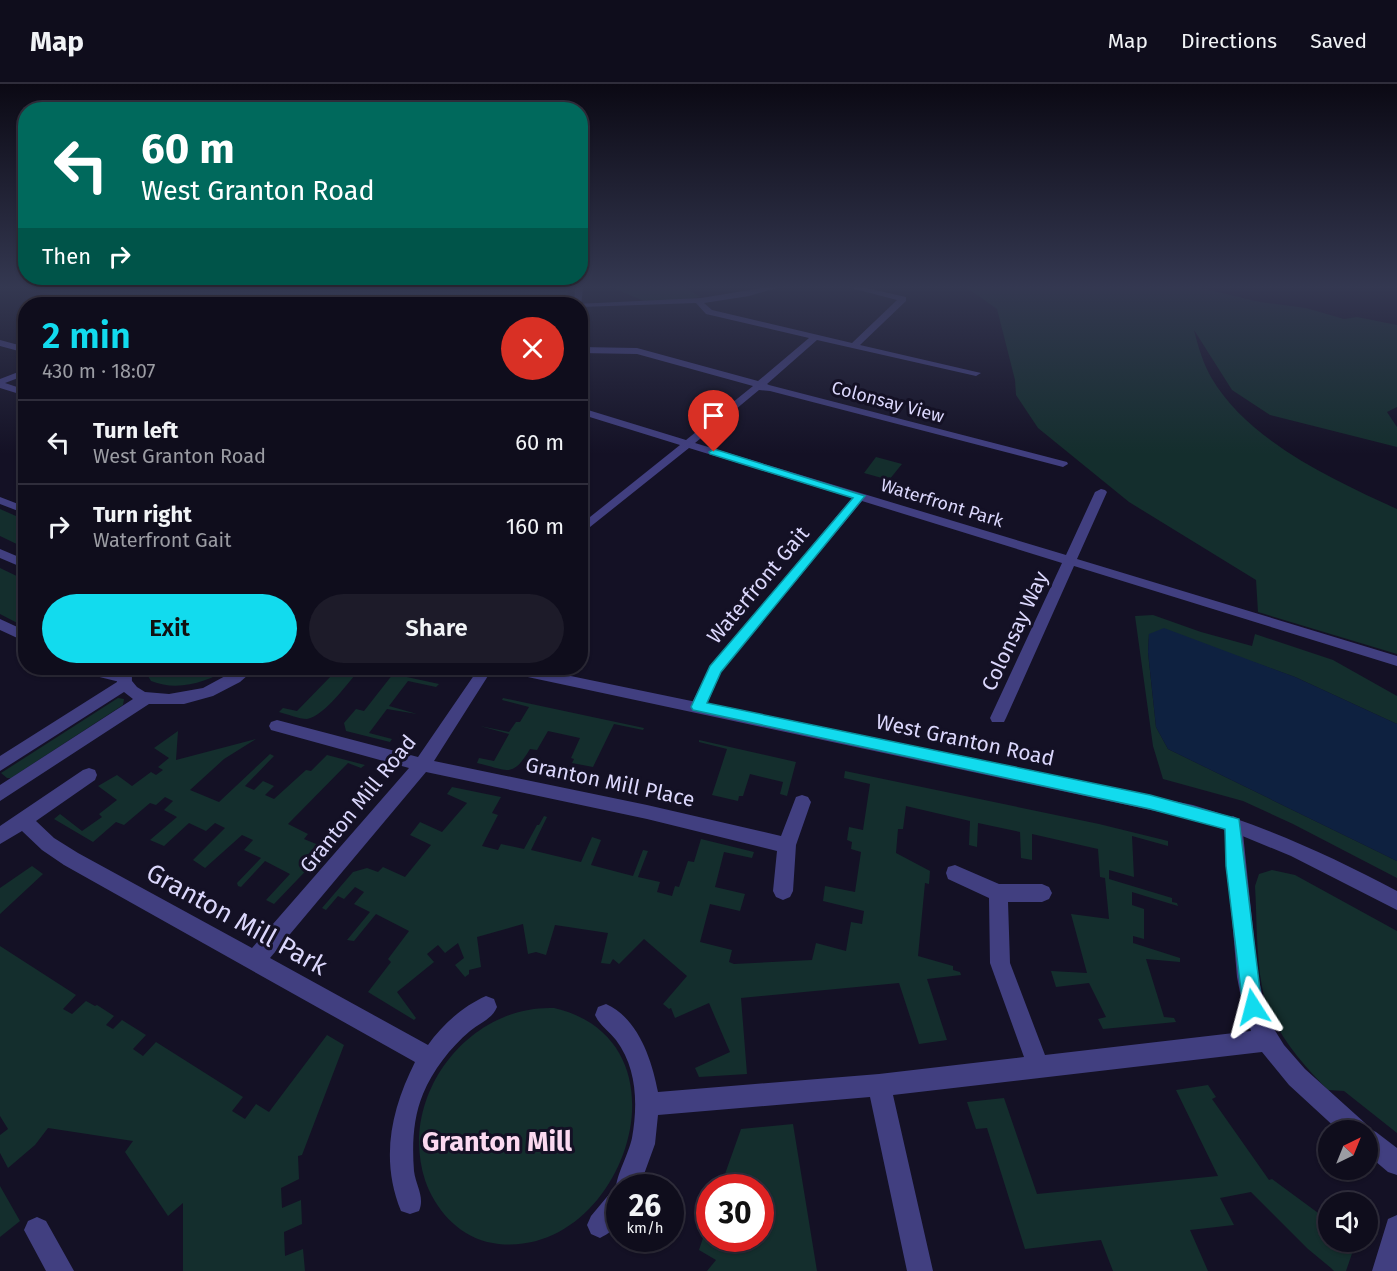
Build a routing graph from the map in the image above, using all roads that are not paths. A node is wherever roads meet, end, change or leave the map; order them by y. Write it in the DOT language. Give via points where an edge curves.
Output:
graph roads {
  1 [pos="1,343"];
  2 [pos="808,343"];
  3 [pos="843,343"];
  4 [pos="857,343"];
  5 [pos="854,346"];
  6 [pos="18,348"];
  7 [pos="588,350"];
  8 [pos="976,373"];
  9 [pos="18,376"];
  10 [pos="0,384"];
  11 [pos="762,387"];
  12 [pos="18,390"];
  13 [pos="588,413"];
  14 [pos="686,444"];
  15 [pos="1063,464"];
  16 [pos="1101,492"];
  17 [pos="860,496"];
  18 [pos="0,500"];
  19 [pos="18,508"];
  20 [pos="588,524"];
  21 [pos="0,553"];
  22 [pos="18,561"];
  23 [pos="1070,561"];
  24 [pos="0,624"];
  25 [pos="18,633"];
  26 [pos="1397,661"];
  27 [pos="239,675"];
  28 [pos="481,675"];
  29 [pos="543,675"];
  30 [pos="124,676"];
  31 [pos="147,698"];
  32 [pos="698,707"];
  33 [pos="998,718"];
  34 [pos="278,726"];
  35 [pos="0,764"];
  36 [pos="422,765"];
  37 [pos="89,775"];
  38 [pos="0,794"];
  39 [pos="801,802"];
  40 [pos="24,820"];
  41 [pos="1233,824"];
  42 [pos="0,836"];
  43 [pos="787,844"];
  44 [pos="955,873"];
  45 [pos="783,891"];
  46 [pos="998,893"];
  47 [pos="1042,893"];
  48 [pos="1397,902"];
  49 [pos="254,961"];
  50 [pos="486,1007"];
  51 [pos="606,1015"];
  52 [pos="1268,1040"];
  53 [pos="430,1058"];
  54 [pos="1038,1066"];
  55 [pos="879,1085"];
  56 [pos="648,1104"];
  57 [pos="1345,1120"];
  58 [pos="1378,1148"];
  59 [pos="1397,1163"];
  60 [pos="633,1174"];
  61 [pos="410,1202"];
  62 [pos="606,1218"];
  63 [pos="600,1225"];
  64 [pos="1397,1228"];
  65 [pos="37,1230"];
  66 [pos="58,1270"];
  67 [pos="920,1271"];
  68 [pos="1384,1271"];
  1 -- 6 [label="street"];
  2 -- 11 [label="street"];
  3 -- 5 [label="street"];
  4 -- 5 [label="street"];
  5 -- 8 [label="street"];
  7 -- 11 [label="street, Colonsay View" via="637,351"];
  9 -- 10 [label="street"];
  10 -- 12 [label="street"];
  11 -- 14 [label="street"];
  11 -- 15 [label="street, Colonsay View"];
  13 -- 14 [label="street, Waterfront Park"];
  14 -- 17 [label="street, Waterfront Park"];
  14 -- 20 [label="street"];
  16 -- 23 [label="street, Colonsay Way"];
  17 -- 23 [label="street, Waterfront Park"];
  17 -- 32 [label="street, Waterfront Gait" via="715,670"];
  18 -- 19 [label="street"];
  21 -- 22 [label="street"];
  23 -- 26 [label="street, Waterfront Park"];
  23 -- 33 [label="street, Colonsay Way"];
  24 -- 25 [label="street"];
  27 -- 31 [label="street" via="199,695"];
  28 -- 36 [label="street, Granton Mill Road"];
  29 -- 32 [label="street, West Granton Road"];
  30 -- 31 [label="street" via="136,694"];
  30 -- 35 [label="street"];
  31 -- 38 [label="street"];
  32 -- 41 [label="street, West Granton Road" via="1150,802"];
  34 -- 36 [label="street, Granton Mill Place"];
  36 -- 43 [label="street, Granton Mill Place"];
  36 -- 49 [label="street, Granton Mill Road"];
  37 -- 40 [label="street"];
  39 -- 43 [label="street"];
  40 -- 42 [label="street"];
  40 -- 49 [label="street, Granton Mill Park" via="71,860"];
  41 -- 48 [label="street, West Granton Road" via="1275,839"];
  41 -- 52 [label="street" via="1250,991"];
  43 -- 45 [label="street"];
  44 -- 46 [label="street"];
  46 -- 47 [label="street"];
  46 -- 54 [label="street" via="1000,963"];
  49 -- 53 [label="street, Granton Mill Park"];
  50 -- 53 [label="street" via="450,1034"];
  51 -- 56 [label="street" via="635,1050"];
  52 -- 54 [label="street"];
  52 -- 57 [label="street" via="1307,1085"];
  53 -- 61 [label="street" via="409,1098 400,1139 401,1173"];
  54 -- 55 [label="street"];
  55 -- 56 [label="street"];
  55 -- 67 [label="street"];
  56 -- 60 [label="street" via="644,1146"];
  58 -- 59 [label="street"];
  62 -- 63 [label="street"];
  64 -- 68 [label="street"];
  65 -- 66 [label="street"];
}
